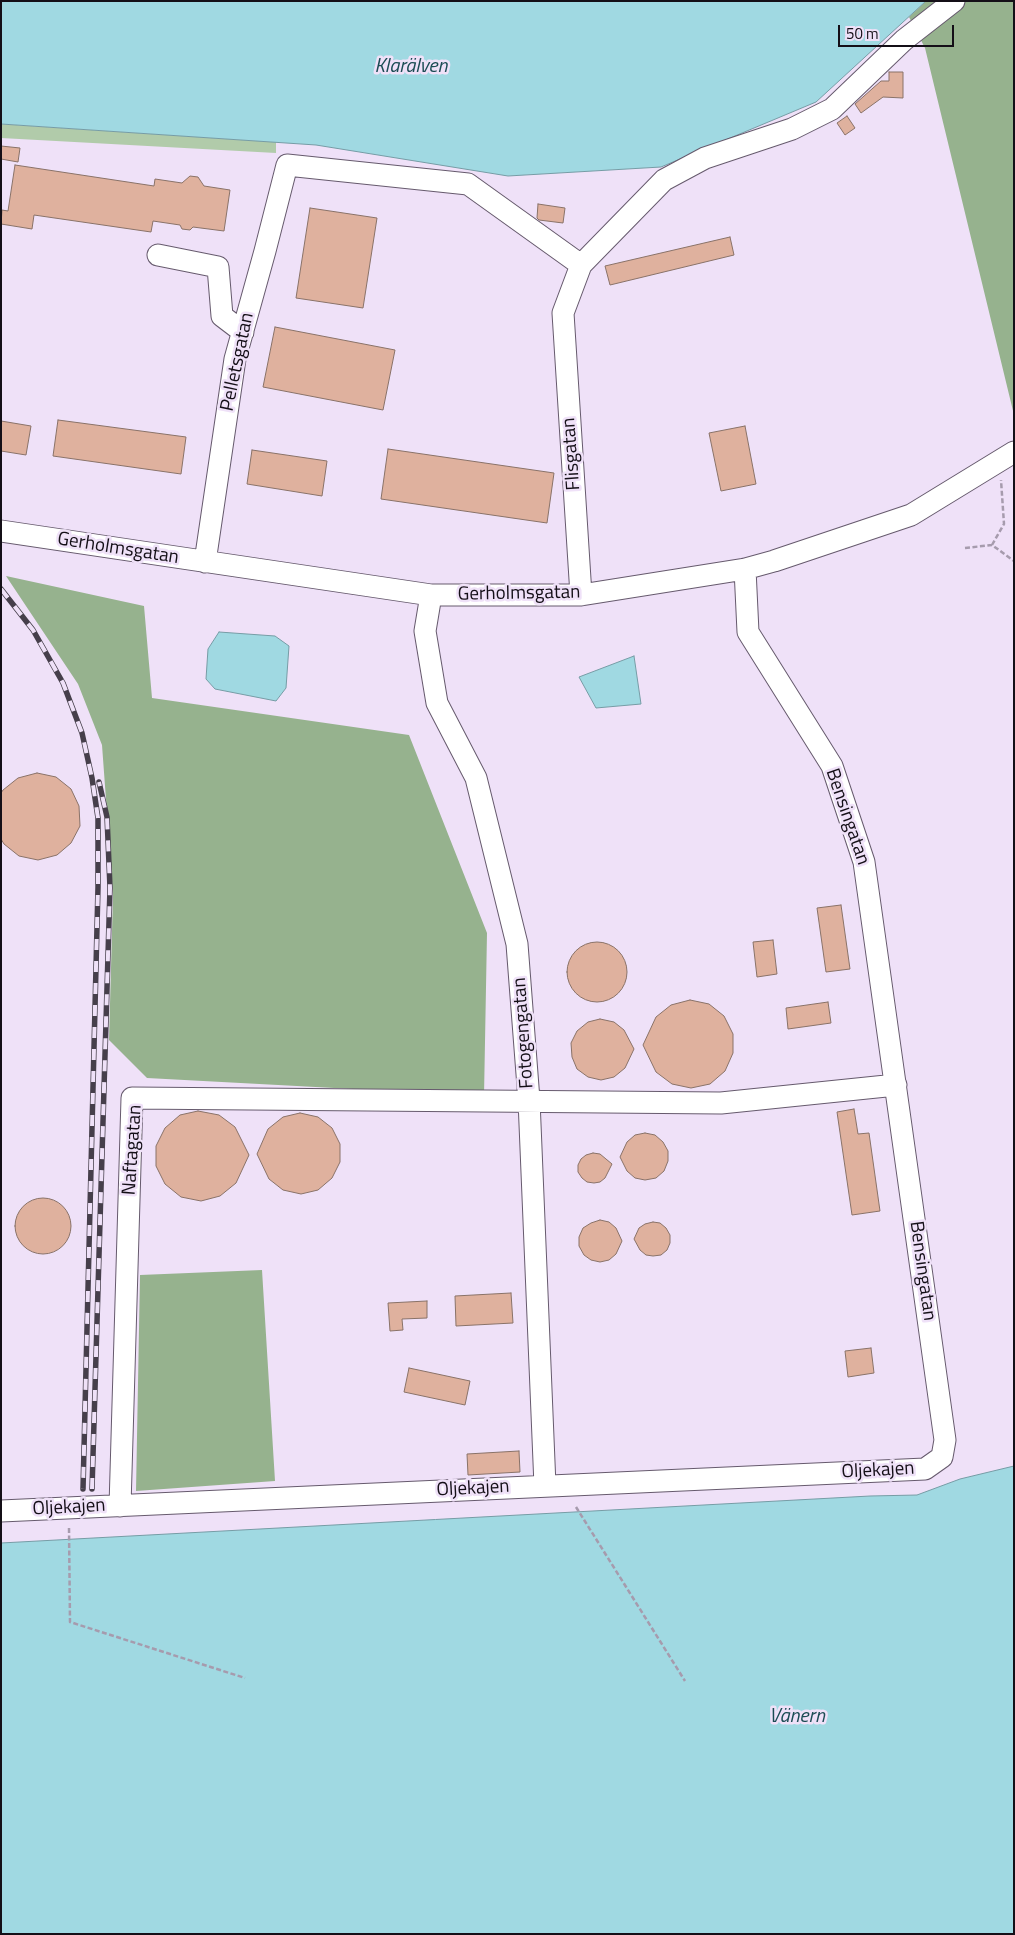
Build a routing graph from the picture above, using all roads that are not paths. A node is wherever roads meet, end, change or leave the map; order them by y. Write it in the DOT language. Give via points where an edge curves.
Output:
graph roads {
  1 [pos="954,1"];
  2 [pos="158,255"];
  3 [pos="581,265"];
  4 [pos="243,332"];
  5 [pos="1006,456"];
  6 [pos="1,531"];
  7 [pos="205,562"];
  8 [pos="745,569"];
  9 [pos="431,595"];
  10 [pos="580,595"];
  11 [pos="896,1085"];
  12 [pos="529,1100"];
  13 [pos="942,1457"];
  14 [pos="545,1486"];
  15 [pos="120,1506"];
  16 [pos="1,1511"];
  1 -- 3 [label="lane" via="904,40 832,109 792,129 704,158 664,180"];
  2 -- 4 [label="lane" via="218,267 222,316"];
  3 -- 4 [label="lane, Pelletsgatan" via="468,184 287,165"];
  3 -- 10 [label="lane, Flisgatan" via="563,313"];
  4 -- 7 [label="lane, Pelletsgatan" via="235,359"];
  5 -- 8 [label="lane, Gerholmsgatan" via="911,515"];
  6 -- 7 [label="lane, Gerholmsgatan"];
  7 -- 9 [label="lane, Gerholmsgatan"];
  8 -- 10 [label="lane, Gerholmsgatan"];
  8 -- 11 [label="lane, Bensingatan" via="748,632 832,766 864,862"];
  9 -- 10 [label="lane, Gerholmsgatan"];
  9 -- 12 [label="lane, Fotogengatan" via="425,631 437,703 476,778 517,944"];
  11 -- 12 [label="lane" via="721,1102"];
  11 -- 13 [label="lane, Bensingatan" via="945,1440"];
  12 -- 14 [label="lane, Fotogengatan"];
  12 -- 15 [label="lane, Naftagatan" via="132,1098"];
  13 -- 14 [label="lane, Oljekajen" via="925,1469"];
  14 -- 15 [label="lane, Oljekajen"];
  15 -- 16 [label="lane, Oljekajen"];
}
